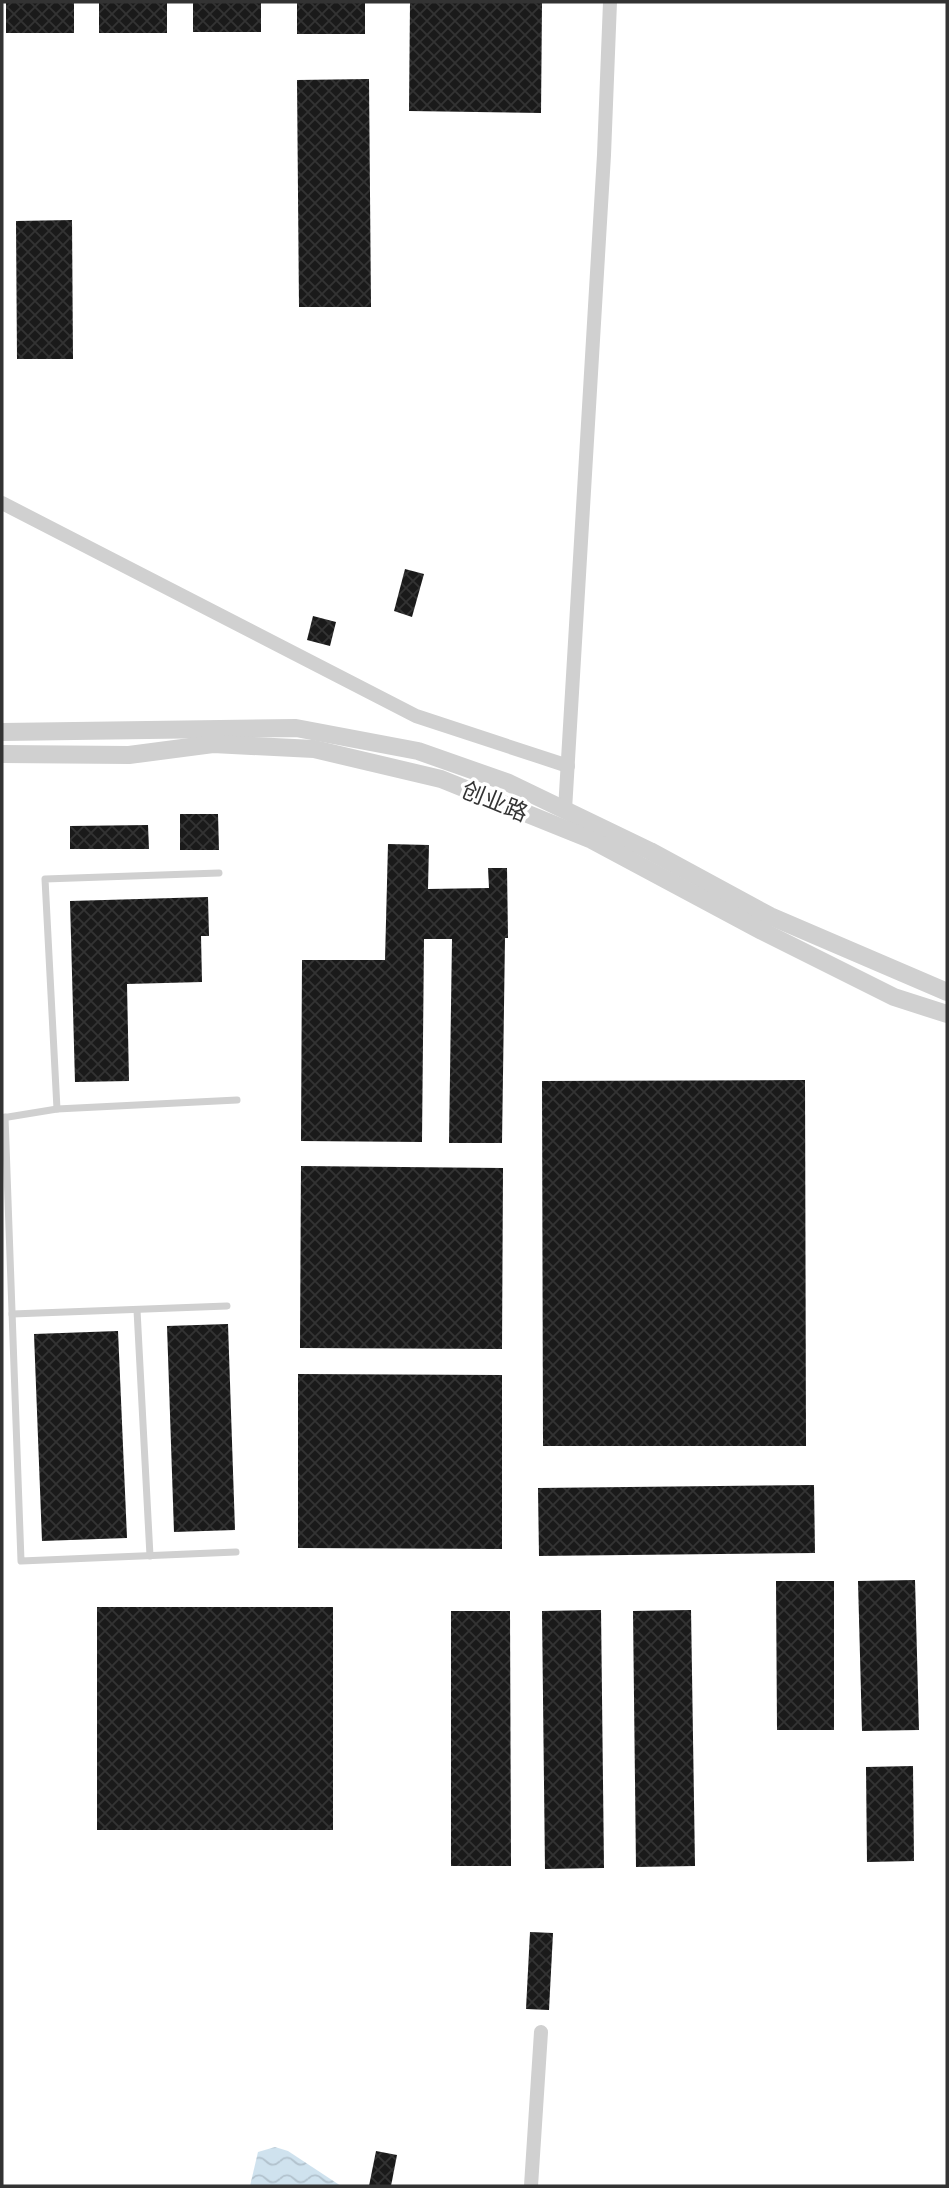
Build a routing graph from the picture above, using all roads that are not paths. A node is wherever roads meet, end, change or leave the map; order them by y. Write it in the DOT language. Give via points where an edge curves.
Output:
graph roads {
  1 [pos="610,2"];
  2 [pos="2,503"];
  3 [pos="2,732"];
  4 [pos="2,754"];
  5 [pos="568,766"];
  6 [pos="565,810"];
  7 [pos="219,873"];
  8 [pos="947,992"];
  9 [pos="947,1014"];
  10 [pos="237,1100"];
  11 [pos="57,1109"];
  12 [pos="4,1117"];
  13 [pos="227,1306"];
  14 [pos="137,1310"];
  15 [pos="12,1314"];
  16 [pos="236,1552"];
  17 [pos="150,1556"];
  18 [pos="541,2032"];
  19 [pos="531,2186"];
  1 -- 5 [label="street"];
  2 -- 5 [label="street" via="416,716"];
  3 -- 6 [label="street, 创业路" via="296,728 418,751 509,783"];
  4 -- 9 [label="street, 创业路" via="129,755 213,744 314,749 441,779 592,840 894,997"];
  5 -- 6 [label="street"];
  6 -- 8 [label="street, 创业路" via="770,916"];
  7 -- 11 [label="lane" via="46,879"];
  10 -- 11 [label="lane"];
  11 -- 12 [label="lane"];
  12 -- 15 [label="lane"];
  13 -- 14 [label="lane"];
  14 -- 15 [label="lane"];
  14 -- 17 [label="lane"];
  15 -- 17 [label="lane" via="21,1561"];
  16 -- 17 [label="lane"];
  18 -- 19 [label="street"];
}
